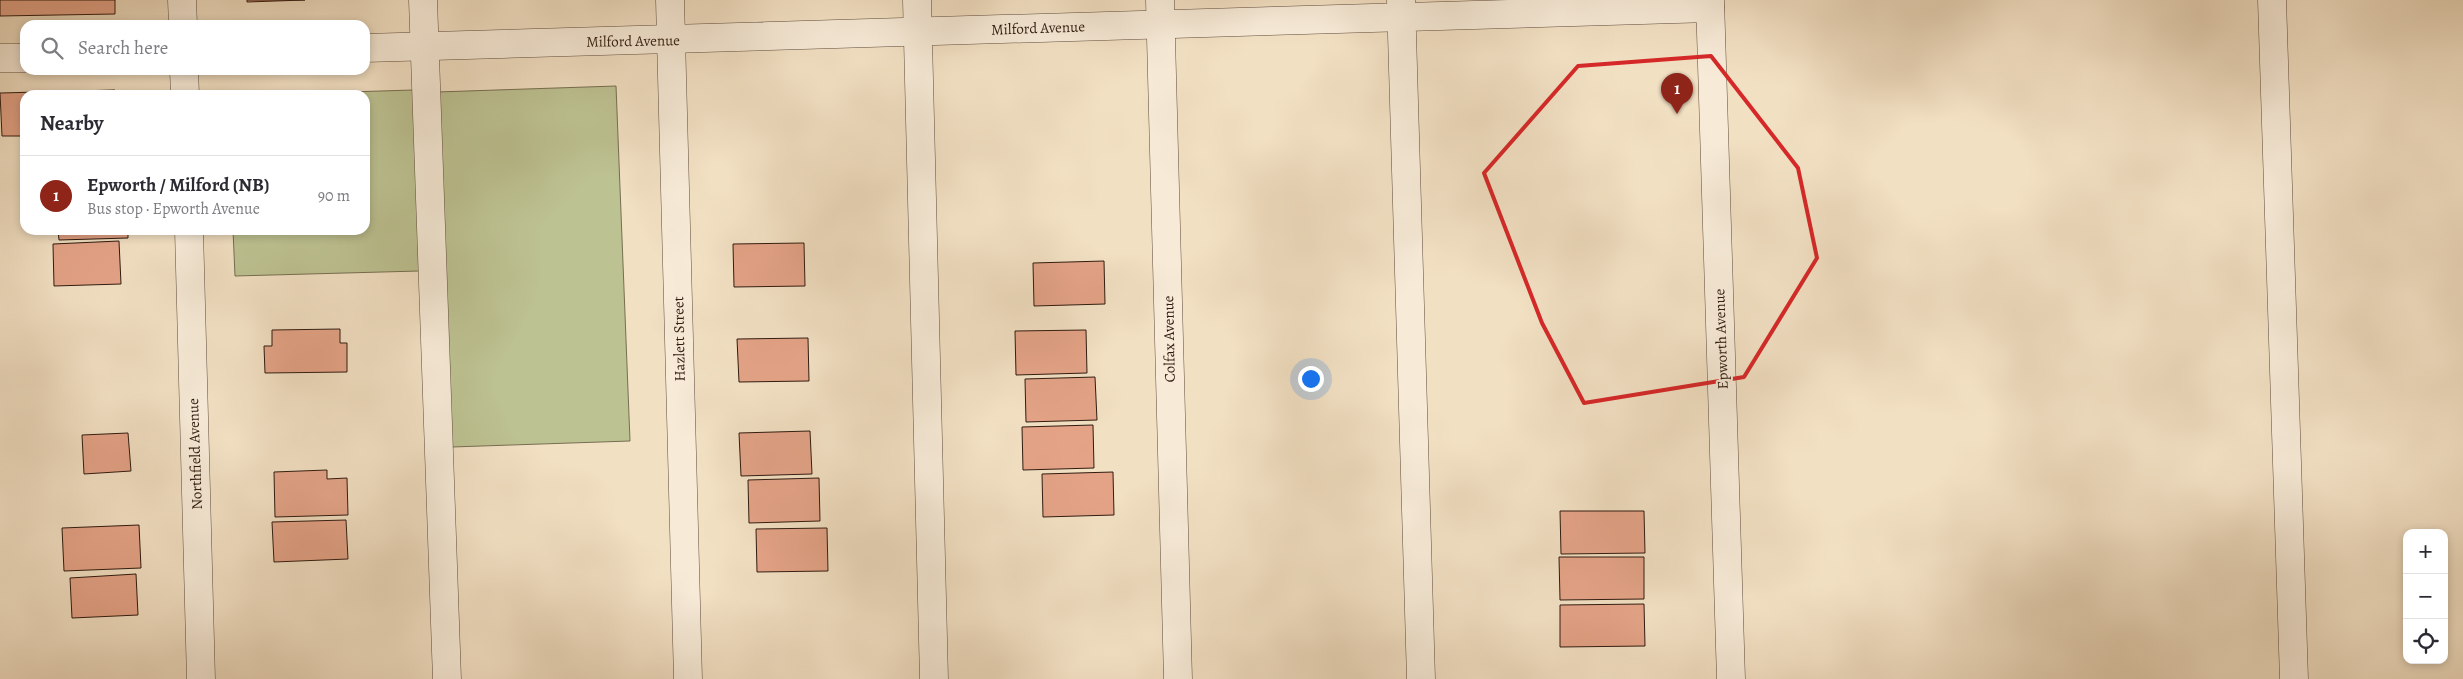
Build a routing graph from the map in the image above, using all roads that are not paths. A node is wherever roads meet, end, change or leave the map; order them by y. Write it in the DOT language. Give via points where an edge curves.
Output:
graph roads {
  1 [pos="182,0"];
  2 [pos="423,0"];
  3 [pos="670,0"];
  4 [pos="917,0"];
  5 [pos="2272,0"];
  6 [pos="1710,4"];
  7 [pos="1401,9"];
  8 [pos="1160,12"];
  9 [pos="183,20"];
  10 [pos="918,32"];
  11 [pos="672,40"];
  12 [pos="424,46"];
  13 [pos="370,48"];
  14 [pos="0,58"];
  15 [pos="20,58"];
  16 [pos="184,75"];
  17 [pos="185,90"];
  18 [pos="188,235"];
  19 [pos="201,679"];
  20 [pos="447,679"];
  21 [pos="688,679"];
  22 [pos="934,679"];
  23 [pos="1178,679"];
  24 [pos="1421,679"];
  25 [pos="1731,679"];
  26 [pos="2294,679"];
  1 -- 9 [label="street"];
  2 -- 12 [label="street"];
  3 -- 11 [label="street, Hazlett Street"];
  4 -- 10 [label="street"];
  5 -- 26 [label="street"];
  6 -- 7 [label="street, Milford Avenue"];
  6 -- 25 [label="street, Epworth Avenue"];
  7 -- 8 [label="street, Milford Avenue"];
  7 -- 24 [label="street"];
  8 -- 10 [label="street, Milford Avenue"];
  8 -- 23 [label="street, Colfax Avenue"];
  10 -- 11 [label="street, Milford Avenue"];
  10 -- 22 [label="street"];
  11 -- 12 [label="street, Milford Avenue"];
  11 -- 21 [label="street, Hazlett Street"];
  12 -- 13 [label="street, Milford Avenue"];
  12 -- 20 [label="street"];
  14 -- 15 [label="street"];
  16 -- 17 [label="street"];
  18 -- 19 [label="street, Northfield Avenue"];
}
